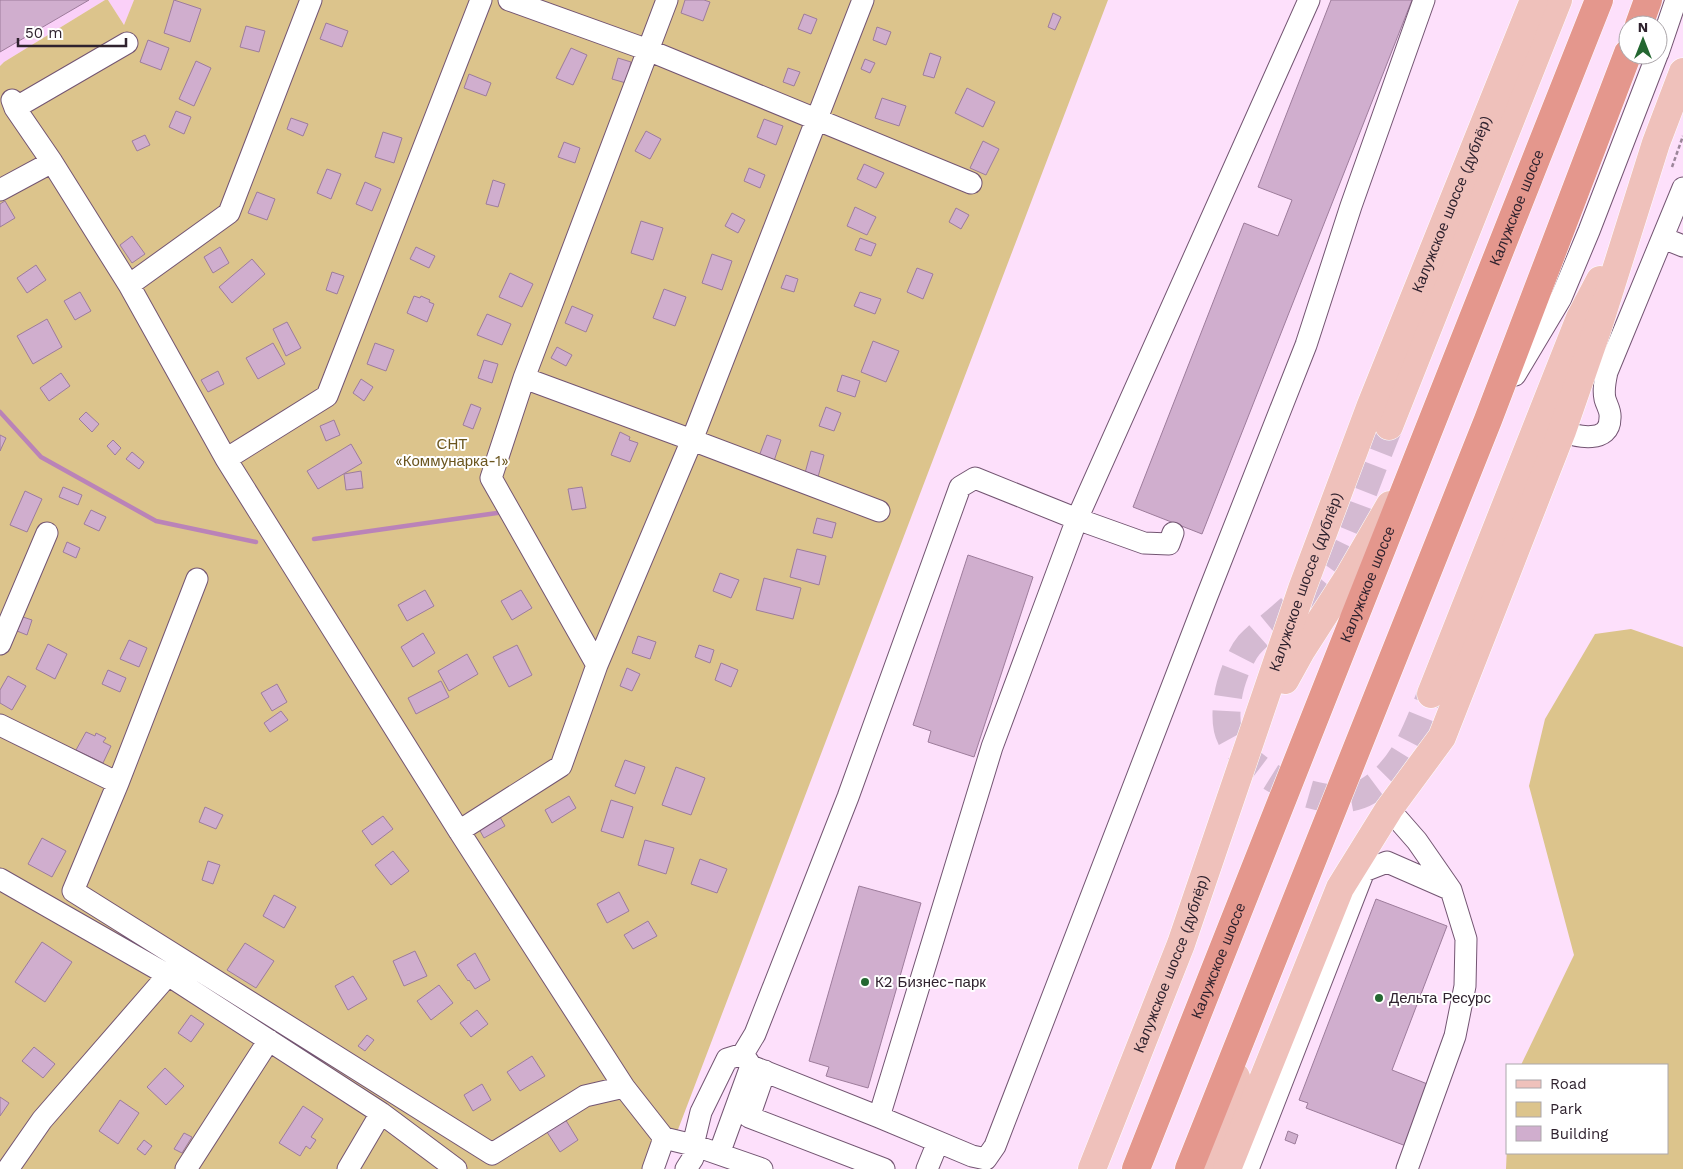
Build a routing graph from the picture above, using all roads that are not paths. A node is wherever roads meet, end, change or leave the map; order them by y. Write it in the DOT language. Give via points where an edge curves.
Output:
graph roads {
  1 [pos="311,0"];
  2 [pos="480,0"];
  3 [pos="509,0"];
  4 [pos="668,0"];
  5 [pos="863,0"];
  6 [pos="1309,0"];
  7 [pos="1424,0"];
  8 [pos="1534,0"];
  9 [pos="1558,0"];
  10 [pos="1599,0"];
  11 [pos="1648,0"];
  12 [pos="1676,0"];
  13 [pos="1643,15"];
  14 [pos="1668,24"];
  15 [pos="127,43"];
  16 [pos="648,50"];
  17 [pos="1624,65"];
  18 [pos="1654,65"];
  19 [pos="1683,72"];
  20 [pos="816,120"];
  21 [pos="52,162"];
  22 [pos="970,183"];
  23 [pos="1683,188"];
  24 [pos="0,190"];
  25 [pos="1631,224"];
  26 [pos="1663,238"];
  27 [pos="1683,246"];
  28 [pos="129,285"];
  29 [pos="524,378"];
  30 [pos="1488,420"];
  31 [pos="1389,426"];
  32 [pos="1562,431"];
  33 [pos="692,440"];
  34 [pos="1421,451"];
  35 [pos="226,459"];
  36 [pos="879,511"];
  37 [pos="1077,519"];
  38 [pos="47,533"];
  39 [pos="1173,533"];
  40 [pos="197,579"];
  41 [pos="0,644"];
  42 [pos="597,665"];
  43 [pos="1430,694"];
  44 [pos="0,725"];
  45 [pos="1252,738"];
  46 [pos="118,783"];
  47 [pos="1389,809"];
  48 [pos="459,831"];
  49 [pos="0,879"];
  50 [pos="1451,890"];
  51 [pos="168,975"];
  52 [pos="1260,992"];
  53 [pos="269,1040"];
  54 [pos="753,1064"];
  55 [pos="624,1087"];
  56 [pos="381,1113"];
  57 [pos="879,1117"];
  58 [pos="664,1138"];
  59 [pos="938,1142"];
  60 [pos="693,1145"];
  61 [pos="719,1154"];
  62 [pos="970,1163"];
  63 [pos="8,1169"];
  64 [pos="186,1169"];
  65 [pos="348,1169"];
  66 [pos="456,1169"];
  67 [pos="653,1169"];
  68 [pos="686,1169"];
  69 [pos="762,1169"];
  70 [pos="884,1169"];
  71 [pos="927,1169"];
  72 [pos="1092,1169"];
  73 [pos="1136,1169"];
  74 [pos="1189,1169"];
  75 [pos="1210,1169"];
  76 [pos="1227,1169"];
  77 [pos="1248,1169"];
  78 [pos="1407,1169"];
  1 -- 28 [label="street" via="229,213"];
  2 -- 35 [label="street" via="327,396"];
  3 -- 16 [label="street"];
  4 -- 16 [label="street"];
  5 -- 20 [label="street"];
  6 -- 37 [label="street"];
  7 -- 62 [label="street" via="1351,206 1306,346 995,1146 986,1159"];
  8 -- 45 [label="main road, Калужское шоссе (дублёр)" via="1371,405 1302,589"];
  9 -- 31 [label="main road"];
  10 -- 34 [label="highway, Калужское шоссе"];
  11 -- 13 [label="highway"];
  12 -- 14 [label="street"];
  15 -- 21 [label="street" via="14,104"];
  16 -- 20 [label="street"];
  16 -- 29 [label="street"];
  17 -- 30 [label="highway"];
  18 -- 30 [label="street" via="1561,298"];
  19 -- 25 [label="main road" via="1656,143"];
  20 -- 22 [label="street"];
  20 -- 33 [label="street"];
  21 -- 24 [label="street"];
  21 -- 28 [label="street"];
  23 -- 26 [label="street"];
  25 -- 32 [label="main road"];
  25 -- 43 [label="main road" via="1580,318"];
  26 -- 27 [label="street"];
  26 -- 32 [label="street" via="1607,372 1605,399 1611,420 1607,429 1598,436 1586,437"];
  28 -- 35 [label="street"];
  29 -- 33 [label="street"];
  29 -- 42 [label="street" via="491,478"];
  30 -- 52 [label="highway"];
  32 -- 47 [label="main road" via="1442,737"];
  33 -- 36 [label="street"];
  33 -- 42 [label="street"];
  34 -- 45 [label="main road"];
  34 -- 73 [label="highway, Калужское шоссе"];
  35 -- 48 [label="street"];
  37 -- 39 [label="street" via="1144,543 1169,544"];
  37 -- 54 [label="street" via="975,478 960,487 848,797 755,1034"];
  37 -- 57 [label="street" via="992,747"];
  38 -- 41 [label="street"];
  40 -- 46 [label="street"];
  42 -- 48 [label="street" via="561,766"];
  44 -- 46 [label="street"];
  45 -- 72 [label="main road, Калужское шоссе (дублёр)" via="1181,944"];
  46 -- 55 [label="street" via="73,891 492,1154 585,1096"];
  47 -- 50 [label="street" via="1418,841"];
  47 -- 76 [label="main road" via="1340,888"];
  48 -- 55 [label="street"];
  49 -- 51 [label="street"];
  50 -- 77 [label="street" via="1387,862 1364,871"];
  50 -- 78 [label="street" via="1466,939 1465,986 1455,1036"];
  51 -- 53 [label="street"];
  51 -- 63 [label="street" via="42,1120"];
  52 -- 74 [label="highway"];
  52 -- 75 [label="main road"];
  53 -- 56 [label="street"];
  53 -- 64 [label="street"];
  54 -- 57 [label="street"];
  54 -- 60 [label="street" via="727,1059 701,1112"];
  54 -- 61 [label="street"];
  54 -- 70 [label="street" via="749,1117"];
  55 -- 58 [label="street"];
  56 -- 65 [label="street"];
  56 -- 66 [label="street"];
  57 -- 59 [label="street"];
  58 -- 60 [label="street"];
  58 -- 67 [label="street"];
  59 -- 62 [label="street"];
  59 -- 71 [label="street"];
  60 -- 61 [label="street"];
  60 -- 68 [label="street" via="693,1158"];
  61 -- 69 [label="street"];
}
